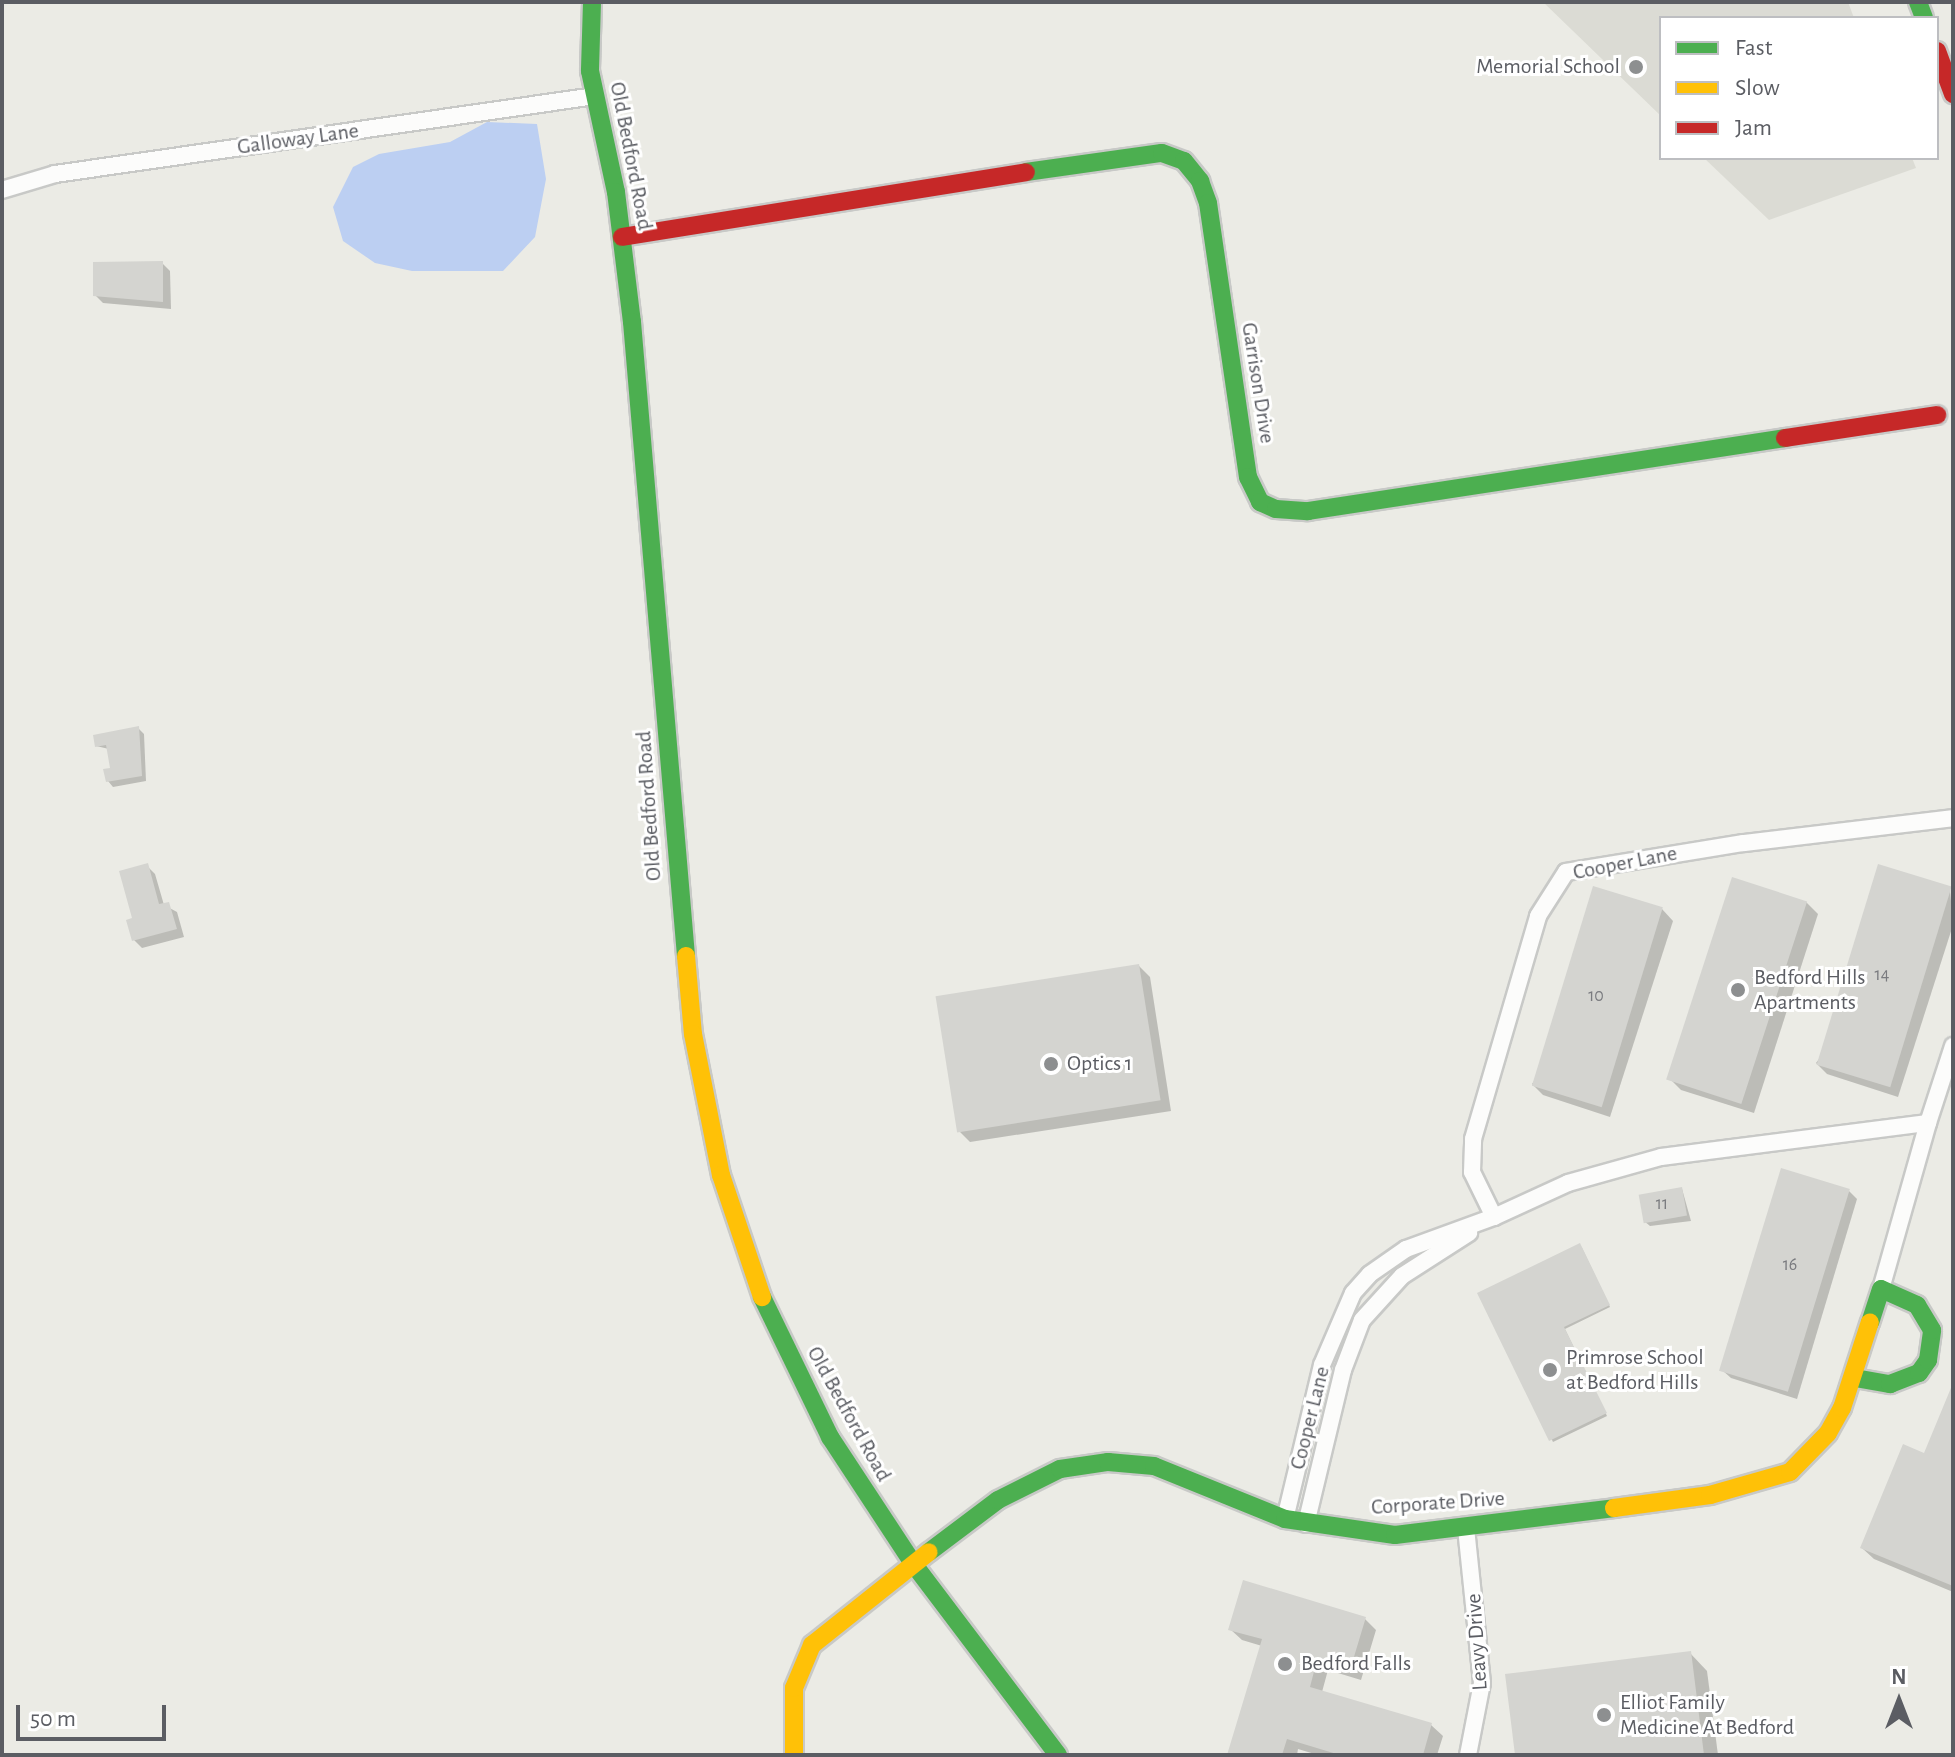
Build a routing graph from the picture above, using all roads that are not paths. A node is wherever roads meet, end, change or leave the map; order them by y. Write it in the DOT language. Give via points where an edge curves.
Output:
graph roads {
  1 [pos="592,2"];
  2 [pos="1939,56"];
  3 [pos="1953,94"];
  4 [pos="595,96"];
  5 [pos="2,190"];
  6 [pos="622,237"];
  7 [pos="1937,415"];
  8 [pos="1953,818"];
  9 [pos="1953,1046"];
  10 [pos="1928,1123"];
  11 [pos="1494,1217"];
  12 [pos="1881,1289"];
  13 [pos="1855,1378"];
  14 [pos="1285,1519"];
  15 [pos="1306,1524"];
  16 [pos="1466,1528"];
  17 [pos="912,1562"];
  18 [pos="794,1755"];
  19 [pos="1058,1755"];
  20 [pos="1468,1755"];
  1 -- 4 [label="street, Old Bedford Road" via="588,36"];
  2 -- 3 [label="street"];
  4 -- 5 [label="street, Galloway Lane" via="55,174"];
  4 -- 6 [label="street, Old Bedford Road"];
  6 -- 7 [label="street, Garrison Drive" via="1138,154 1162,153 1184,161 1208,203 1248,477 1260,502 1276,509 1308,511"];
  6 -- 17 [label="street, Old Bedford Road" via="685,963 704,1106 741,1243 766,1310 830,1437"];
  8 -- 11 [label="street, Cooper Lane" via="1744,843 1566,872 1538,916 1473,1139 1472,1172"];
  9 -- 10 [label="street"];
  10 -- 11 [label="street, Cooper Lane" via="1626,1164"];
  10 -- 12 [label="street"];
  11 -- 14 [label="street, Cooper Lane" via="1406,1249 1353,1293 1322,1365"];
  11 -- 15 [label="street, Cooper Lane" via="1402,1276 1362,1320 1343,1370"];
  12 -- 13 [label="street, Corporate Drive"];
  12 -- 13 [label="street" via="1906,1298 1928,1315 1928,1360 1907,1381"];
  13 -- 16 [label="street, Corporate Drive" via="1828,1433 1809,1455 1790,1472 1762,1484"];
  14 -- 15 [label="street, Corporate Drive"];
  14 -- 17 [label="street, Corporate Drive" via="1154,1466 1084,1464 1038,1478 998,1500"];
  15 -- 16 [label="street, Corporate Drive" via="1395,1535"];
  16 -- 20 [label="street, Leavy Drive" via="1482,1683"];
  17 -- 18 [label="street" via="812,1645 794,1688"];
  17 -- 19 [label="street, Old Bedford Road"];
}
